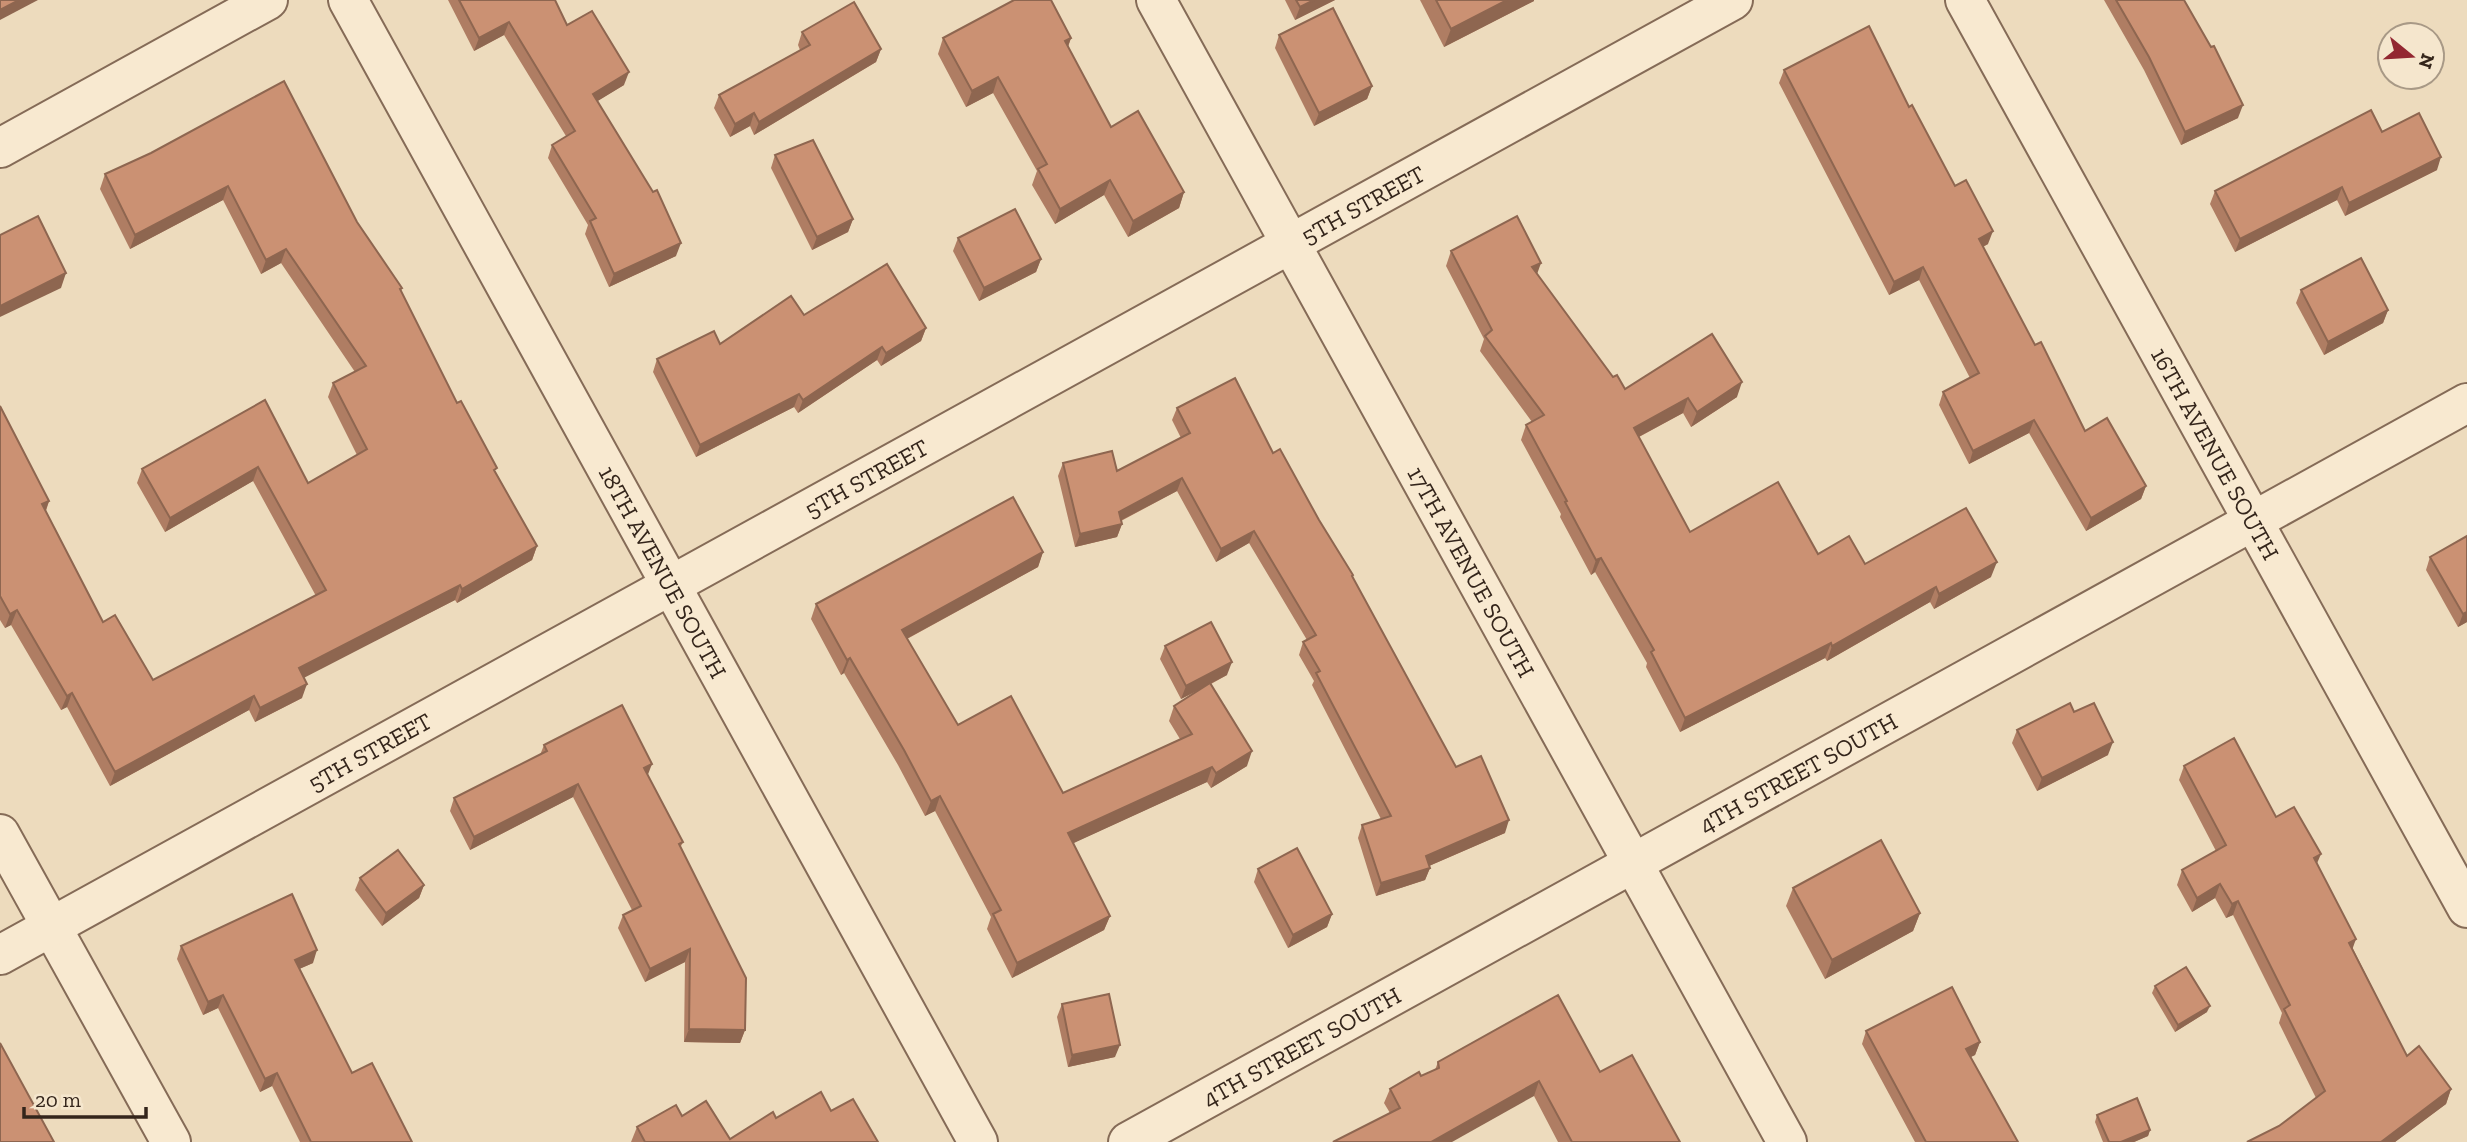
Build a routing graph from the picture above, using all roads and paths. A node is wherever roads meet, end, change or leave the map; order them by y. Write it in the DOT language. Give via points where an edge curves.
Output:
graph roads {
  1 [pos="268,0"];
  2 [pos="348,0"];
  3 [pos="1156,0"];
  4 [pos="1732,0"];
  5 [pos="1965,0"];
  6 [pos="0,148"];
  7 [pos="1290,243"];
  8 [pos="2467,403"];
  9 [pos="2254,520"];
  10 [pos="670,584"];
  11 [pos="0,834"];
  12 [pos="1635,863"];
  13 [pos="2467,908"];
  14 [pos="52,927"];
  15 [pos="0,955"];
  16 [pos="171,1142"];
  17 [pos="978,1142"];
  18 [pos="1128,1142"];
  19 [pos="1787,1142"];
  1 -- 6 [label="street"];
  2 -- 10 [label="street, 18TH AVENUE SOUTH"];
  3 -- 7 [label="street, 17TH AVENUE SOUTH"];
  4 -- 7 [label="street, 5TH STREET"];
  5 -- 9 [label="street, 16TH AVENUE SOUTH"];
  7 -- 10 [label="street, 5TH STREET"];
  7 -- 12 [label="street, 17TH AVENUE SOUTH"];
  8 -- 9 [label="street, 4TH STREET SOUTH"];
  9 -- 12 [label="street, 4TH STREET SOUTH"];
  9 -- 13 [label="street, 16TH AVENUE SOUTH"];
  10 -- 14 [label="street, 5TH STREET"];
  10 -- 17 [label="street, 18TH AVENUE SOUTH"];
  11 -- 14 [label="street"];
  12 -- 18 [label="street, 4TH STREET SOUTH"];
  12 -- 19 [label="street, 17TH AVENUE SOUTH"];
  14 -- 15 [label="street, 5TH STREET"];
  14 -- 16 [label="street"];
}
